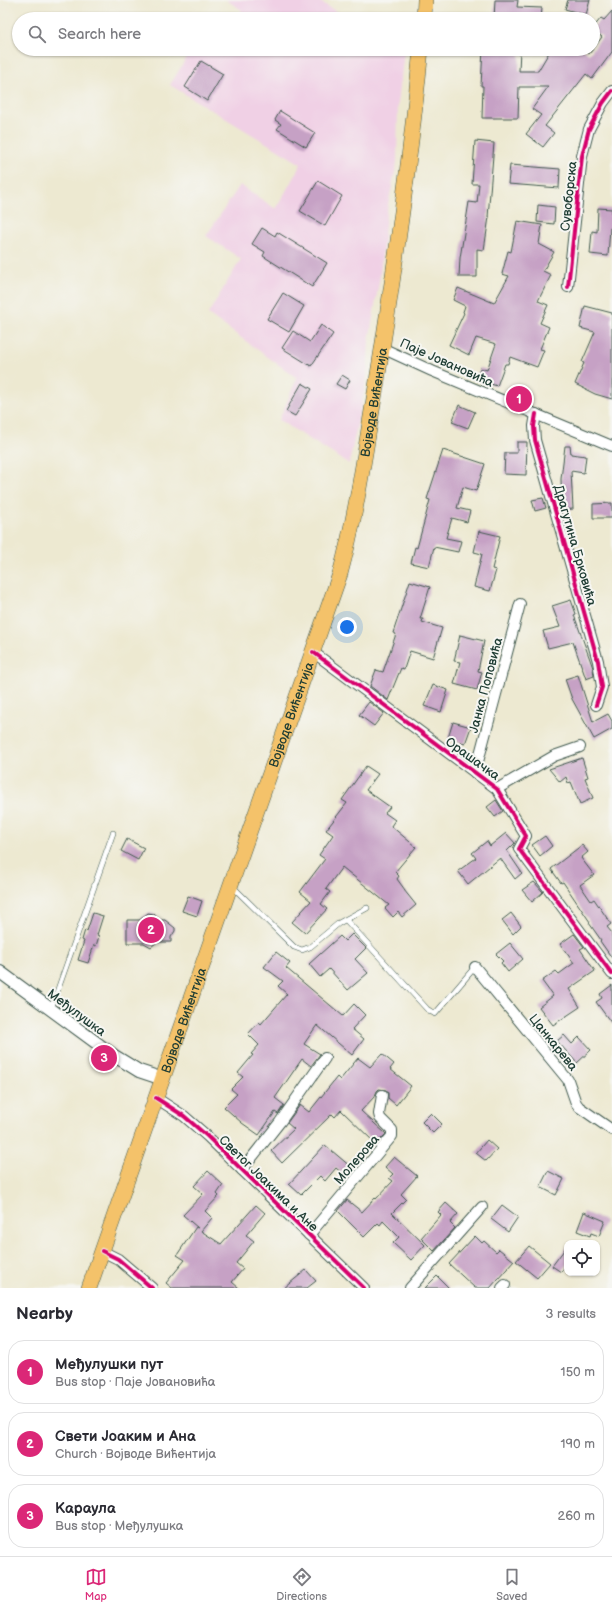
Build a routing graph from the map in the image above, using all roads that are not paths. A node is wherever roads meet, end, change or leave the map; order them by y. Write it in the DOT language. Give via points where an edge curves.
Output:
graph roads {
  1 [pos="425,0"];
  2 [pos="424,12"];
  3 [pos="420,56"];
  4 [pos="612,91"];
  5 [pos="568,287"];
  6 [pos="382,348"];
  7 [pos="536,414"];
  8 [pos="612,446"];
  9 [pos="520,604"];
  10 [pos="313,652"];
  11 [pos="596,705"];
  12 [pos="580,747"];
  13 [pos="475,773"];
  14 [pos="497,789"];
  15 [pos="113,833"];
  16 [pos="231,885"];
  17 [pos="367,908"];
  18 [pos="346,920"];
  19 [pos="476,967"];
  20 [pos="0,972"];
  21 [pos="612,974"];
  22 [pos="50,1009"];
  23 [pos="326,1058"];
  24 [pos="163,1079"];
  25 [pos="382,1095"];
  26 [pos="156,1098"];
  27 [pos="612,1130"];
  28 [pos="242,1170"];
  29 [pos="482,1207"];
  30 [pos="309,1234"];
  31 [pos="102,1251"];
  32 [pos="89,1288"];
  33 [pos="152,1288"];
  34 [pos="364,1288"];
  35 [pos="410,1288"];
  1 -- 2 [label="main road"];
  3 -- 6 [label="main road, Војводе Вићентија"];
  4 -- 5 [label="street, Сувоборска" via="589,130 582,156"];
  6 -- 7 [label="street, Паје Јовановића"];
  6 -- 10 [label="main road, Војводе Вићентија" via="347,548"];
  7 -- 8 [label="street, Паје Јовановића"];
  7 -- 11 [label="street, Драгутина Брковића" via="535,440 598,661 602,687"];
  9 -- 13 [label="street, Јанка Поповића"];
  10 -- 13 [label="street, Орашачка"];
  10 -- 16 [label="main road, Војводе Вићентија"];
  12 -- 14 [label="street" via="554,756"];
  13 -- 14 [label="street, Орашачка"];
  14 -- 21 [label="street, Орашачка" via="526,836 519,849"];
  15 -- 22 [label="lane"];
  16 -- 18 [label="lane" via="298,949 310,947"];
  16 -- 24 [label="main road, Војводе Вићентија"];
  17 -- 18 [label="lane"];
  18 -- 19 [label="lane" via="435,1014"];
  19 -- 27 [label="street, Цанкарева" via="568,1080 579,1107"];
  20 -- 22 [label="street, Међулушка"];
  22 -- 24 [label="street, Међулушка" via="130,1067"];
  23 -- 28 [label="street"];
  24 -- 26 [label="main road, Војводе Вићентија"];
  25 -- 30 [label="street, Молерова" via="379,1114 392,1130 392,1136"];
  26 -- 28 [label="street, Светог Јоакима и Ане" via="184,1116"];
  26 -- 31 [label="main road, Војводе Вићентија"];
  28 -- 30 [label="street, Светог Јоакима и Ане"];
  29 -- 35 [label="street"];
  30 -- 34 [label="street, Светог Јоакима и Ане"];
  31 -- 32 [label="main road, Војводе Вићентија"];
  31 -- 33 [label="street" via="118,1259"];
}
